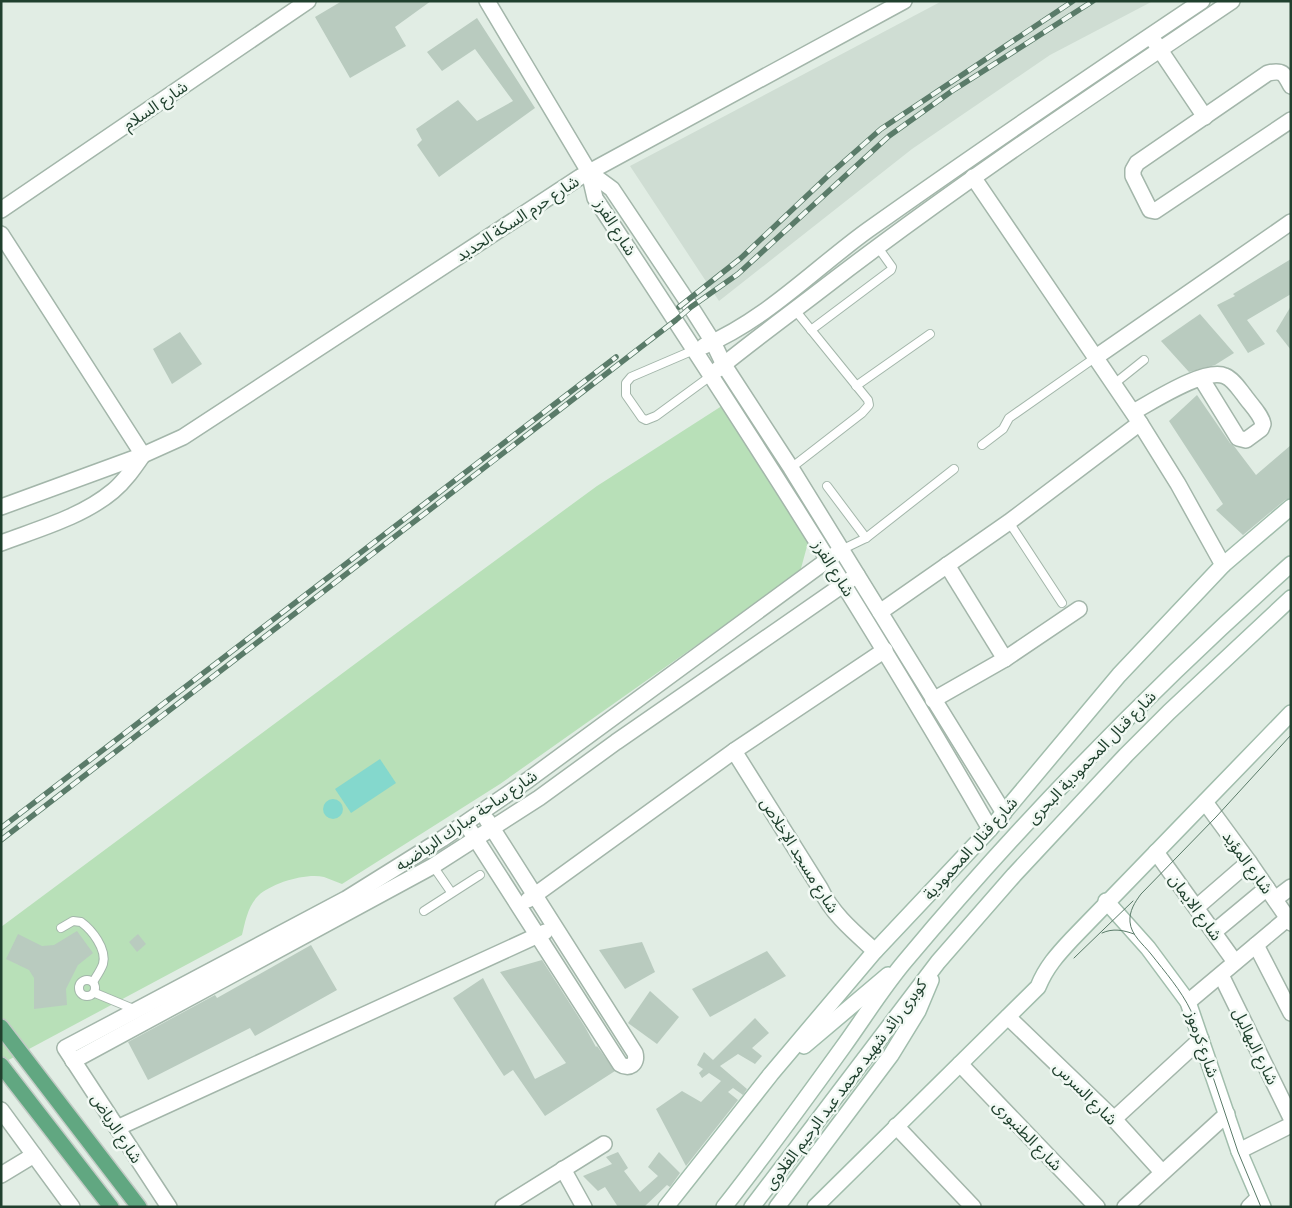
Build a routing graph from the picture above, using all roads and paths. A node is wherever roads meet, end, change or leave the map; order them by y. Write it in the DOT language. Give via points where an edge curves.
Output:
graph roads {
  1 [pos="308,1"];
  2 [pos="487,1"];
  3 [pos="904,1"];
  4 [pos="1202,1"];
  5 [pos="1232,1"];
  6 [pos="1150,36"];
  7 [pos="1160,50"];
  8 [pos="1291,86"];
  9 [pos="1205,117"];
  10 [pos="1291,120"];
  11 [pos="589,172"];
  12 [pos="973,178"];
  13 [pos="1,210"];
  14 [pos="1291,222"];
  15 [pos="1,234"];
  16 [pos="878,246"];
  17 [pos="770,308"];
  18 [pos="795,310"];
  19 [pos="780,321"];
  20 [pos="747,323"];
  21 [pos="812,330"];
  22 [pos="930,334"];
  23 [pos="757,338"];
  24 [pos="712,342"];
  25 [pos="694,350"];
  26 [pos="1096,357"];
  27 [pos="1144,360"];
  28 [pos="718,370"];
  29 [pos="1201,378"];
  30 [pos="1114,384"];
  31 [pos="856,386"];
  32 [pos="1137,417"];
  33 [pos="982,445"];
  34 [pos="143,456"];
  35 [pos="790,468"];
  36 [pos="954,468"];
  37 [pos="827,486"];
  38 [pos="1291,506"];
  39 [pos="1,507"];
  40 [pos="1009,522"];
  41 [pos="866,538"];
  42 [pos="1,543"];
  43 [pos="841,550"];
  44 [pos="828,559"];
  45 [pos="1291,564"];
  46 [pos="946,565"];
  47 [pos="1223,565"];
  48 [pos="857,575"];
  49 [pos="844,583"];
  50 [pos="1291,598"];
  51 [pos="1062,603"];
  52 [pos="1079,608"];
  53 [pos="880,612"];
  54 [pos="885,650"];
  55 [pos="1005,659"];
  56 [pos="936,705"];
  57 [pos="1290,714"];
  58 [pos="927,719"];
  59 [pos="734,751"];
  60 [pos="1204,802"];
  61 [pos="482,812"];
  62 [pos="1004,813"];
  63 [pos="465,823"];
  64 [pos="492,828"];
  65 [pos="990,829"];
  66 [pos="476,839"];
  67 [pos="1156,852"];
  68 [pos="1250,862"];
  69 [pos="433,866"];
  70 [pos="480,875"];
  71 [pos="1291,887"];
  72 [pos="451,892"];
  73 [pos="1271,894"];
  74 [pos="535,896"];
  75 [pos="1106,901"];
  76 [pos="519,906"];
  77 [pos="1197,907"];
  78 [pos="424,911"];
  79 [pos="1289,920"];
  80 [pos="61,928"];
  81 [pos="555,928"];
  82 [pos="1214,932"];
  83 [pos="537,936"];
  84 [pos="1256,945"];
  85 [pos="875,951"];
  86 [pos="904,962"];
  87 [pos="938,962"];
  88 [pos="1236,962"];
  89 [pos="1220,975"];
  90 [pos="93,982"];
  91 [pos="95,992"];
  92 [pos="1188,1002"];
  93 [pos="136,1010"];
  94 [pos="1291,1013"];
  95 [pos="1008,1017"];
  96 [pos="1,1027"];
  97 [pos="1201,1039"];
  98 [pos="69,1055"];
  99 [pos="960,1064"];
  100 [pos="1,1065"];
  101 [pos="771,1074"];
  102 [pos="1,1110"];
  103 [pos="1227,1114"];
  104 [pos="1291,1118"];
  105 [pos="1114,1119"];
  106 [pos="896,1126"];
  107 [pos="1291,1126"];
  108 [pos="117,1128"];
  109 [pos="604,1144"];
  110 [pos="1239,1151"];
  111 [pos="34,1155"];
  112 [pos="563,1169"];
  113 [pos="1162,1172"];
  114 [pos="1,1176"];
  115 [pos="1257,1204"];
  116 [pos="510,1205"];
  117 [pos="72,1207"];
  118 [pos="111,1207"];
  119 [pos="139,1207"];
  120 [pos="169,1207"];
  121 [pos="584,1207"];
  122 [pos="666,1207"];
  123 [pos="724,1207"];
  124 [pos="752,1207"];
  125 [pos="777,1207"];
  126 [pos="816,1207"];
  127 [pos="973,1207"];
  128 [pos="1097,1207"];
  129 [pos="1125,1207"];
  1 -- 13 [label="street, شارع السلام"];
  2 -- 11 [label="street"];
  3 -- 11 [label="street, شارع حرم السكة الحديد"];
  4 -- 6 [label="street"];
  5 -- 7 [label="street"];
  6 -- 7 [label="street"];
  6 -- 17 [label="street" via="866,232"];
  7 -- 9 [label="street"];
  7 -- 12 [label="street"];
  8 -- 9 [label="street" via="1282,72 1268,73"];
  9 -- 10 [label="street" via="1134,166 1133,176 1150,210 1157,210"];
  11 -- 24 [label="street, شارع الفرز" via="612,189"];
  11 -- 25 [label="street, شارع الفرز" via="595,198"];
  11 -- 34 [label="street, شارع حرم السكة الحديد" via="183,437"];
  12 -- 16 [label="street"];
  12 -- 26 [label="street"];
  14 -- 26 [label="street"];
  15 -- 34 [label="street"];
  16 -- 18 [label="street"];
  16 -- 21 [label="lane" via="892,269"];
  17 -- 19 [label="street"];
  17 -- 20 [label="street"];
  18 -- 19 [label="street"];
  18 -- 21 [label="lane"];
  19 -- 23 [label="street"];
  20 -- 23 [label="street"];
  20 -- 24 [label="street"];
  21 -- 31 [label="lane"];
  22 -- 31 [label="lane"];
  23 -- 28 [label="street"];
  24 -- 25 [label="street"];
  24 -- 28 [label="street, شارع الفرز"];
  25 -- 28 [label="street, شارع الفرز"];
  25 -- 28 [label="lane" via="631,377 626,383 626,395 642,418 646,420 656,416"];
  26 -- 30 [label="street"];
  26 -- 33 [label="lane" via="1009,418 1003,429"];
  27 -- 30 [label="lane"];
  28 -- 35 [label="street, شارع الفرز"];
  28 -- 44 [label="street, شارع الفرز"];
  29 -- 29 [label="street" via="1215,374 1230,378 1262,420 1261,429 1246,440 1238,438"];
  29 -- 32 [label="street" via="1179,386"];
  30 -- 32 [label="street"];
  31 -- 35 [label="lane" via="868,400 868,407"];
  32 -- 40 [label="street"];
  32 -- 47 [label="street"];
  34 -- 39 [label="street, شارع حرم السكة الحديد"];
  34 -- 42 [label="street, شارع حرم السكة الحديد" via="125,480 96,504"];
  35 -- 43 [label="street, شارع الفرز"];
  36 -- 41 [label="lane"];
  37 -- 41 [label="lane"];
  38 -- 47 [label="street, شارع قنال المحمودية"];
  40 -- 46 [label="street"];
  40 -- 51 [label="lane"];
  41 -- 43 [label="lane"];
  43 -- 44 [label="street, شارع ساحة مبارك الرياضيه"];
  43 -- 48 [label="street, شارع الفرز"];
  44 -- 49 [label="street, شارع الفرز"];
  44 -- 61 [label="street, شارع ساحة مبارك الرياضيه"];
  45 -- 86 [label="street, شارع قنال المحمودية البحرى" via="1168,678 1090,756 1015,835"];
  46 -- 53 [label="street"];
  46 -- 55 [label="street"];
  47 -- 62 [label="street, شارع قنال المحمودية" via="1119,675"];
  48 -- 49 [label="street, شارع ساحة مبارك الرياضيه"];
  48 -- 53 [label="street, شارع الفرز"];
  49 -- 54 [label="street, شارع الفرز"];
  49 -- 64 [label="street, شارع ساحة مبارك الرياضيه"];
  50 -- 87 [label="street, شارع قنال المحمودية البحرى" via="1126,755"];
  52 -- 55 [label="street"];
  53 -- 56 [label="street, شارع الفرز"];
  54 -- 58 [label="street, شارع الفرز"];
  54 -- 59 [label="street"];
  55 -- 56 [label="street"];
  56 -- 58 [label="street"];
  56 -- 62 [label="street, شارع الفرز"];
  57 -- 60 [label="street"];
  58 -- 65 [label="street, شارع الفرز"];
  59 -- 74 [label="street"];
  59 -- 85 [label="street, شارع مسجد الإخلاص" via="826,901"];
  60 -- 67 [label="street"];
  60 -- 68 [label="street, شارع المؤيد"];
  61 -- 63 [label="street, شارع ساحة مبارك الرياضيه"];
  61 -- 64 [label="street"];
  62 -- 65 [label="street, شارع قنال المحمودية"];
  63 -- 66 [label="street"];
  63 -- 93 [label="street, شارع ساحة مبارك الرياضيه" via="346,899"];
  64 -- 66 [label="street, شارع ساحة مبارك الرياضيه"];
  64 -- 74 [label="street"];
  65 -- 85 [label="street, شارع قنال المحمودية"];
  66 -- 69 [label="street, شارع ساحة مبارك الرياضيه"];
  66 -- 76 [label="street"];
  67 -- 75 [label="street"];
  67 -- 77 [label="street, شارع الايمان"];
  68 -- 73 [label="street, شارع المؤيد"];
  68 -- 77 [label="street"];
  69 -- 72 [label="lane"];
  69 -- 98 [label="street, شارع ساحة مبارك الرياضيه"];
  70 -- 72 [label="lane"];
  71 -- 73 [label="street"];
  72 -- 78 [label="lane"];
  73 -- 79 [label="street, شارع المؤيد"];
  73 -- 82 [label="street"];
  74 -- 76 [label="street"];
  74 -- 81 [label="street"];
  75 -- 92 [label="street, شارع كرموز" via="1148,948"];
  75 -- 95 [label="street" via="1052,961 1038,987"];
  76 -- 83 [label="street"];
  77 -- 82 [label="street, شارع الايمان"];
  79 -- 84 [label="street"];
  80 -- 90 [label="lane" via="74,921 81,922 99,943 102,965"];
  81 -- 83 [label="street"];
  81 -- 83 [label="street" via="635,1053 634,1064 630,1067 624,1068 620,1064"];
  82 -- 88 [label="street, شارع الايمان"];
  83 -- 108 [label="street"];
  84 -- 88 [label="street"];
  84 -- 94 [label="street"];
  85 -- 101 [label="street, شارع قنال المحمودية"];
  86 -- 101 [label="street"];
  86 -- 123 [label="street, كوبرى رائد شهيد محمد عبد الرحيم القلاوى"];
  87 -- 124 [label="street, كوبرى رائد شهيد محمد عبد الرحيم القلاوى"];
  87 -- 125 [label="street" via="918,1011 891,1055"];
  88 -- 89 [label="street"];
  89 -- 92 [label="street"];
  89 -- 104 [label="street, شارع البهاليل"];
  90 -- 91 [label="lane"];
  90 -- 91 [label="lane" via="84,981 79,989 89,997"];
  91 -- 93 [label="lane"];
  92 -- 97 [label="street, شارع كرموز"];
  93 -- 98 [label="street, شارع ساحة مبارك الرياضيه"];
  95 -- 99 [label="street"];
  95 -- 105 [label="street, شارع السرس"];
  96 -- 119 [label="main road"];
  97 -- 103 [label="street, شارع كرموز"];
  97 -- 105 [label="street"];
  98 -- 108 [label="street, شارع الرياض"];
  99 -- 106 [label="street"];
  99 -- 128 [label="street, شارع الطنبورى"];
  100 -- 118 [label="main road"];
  101 -- 122 [label="street, شارع قنال المحمودية"];
  102 -- 111 [label="street"];
  103 -- 110 [label="street, شارع كرموز"];
  103 -- 113 [label="street"];
  105 -- 113 [label="street, شارع السرس"];
  106 -- 126 [label="street"];
  106 -- 127 [label="street"];
  107 -- 110 [label="street"];
  108 -- 120 [label="street, شارع الرياض"];
  109 -- 112 [label="street"];
  110 -- 115 [label="street, شارع كرموز"];
  111 -- 114 [label="street"];
  111 -- 117 [label="street"];
  112 -- 116 [label="street"];
  112 -- 121 [label="street"];
  113 -- 129 [label="street"];
}
